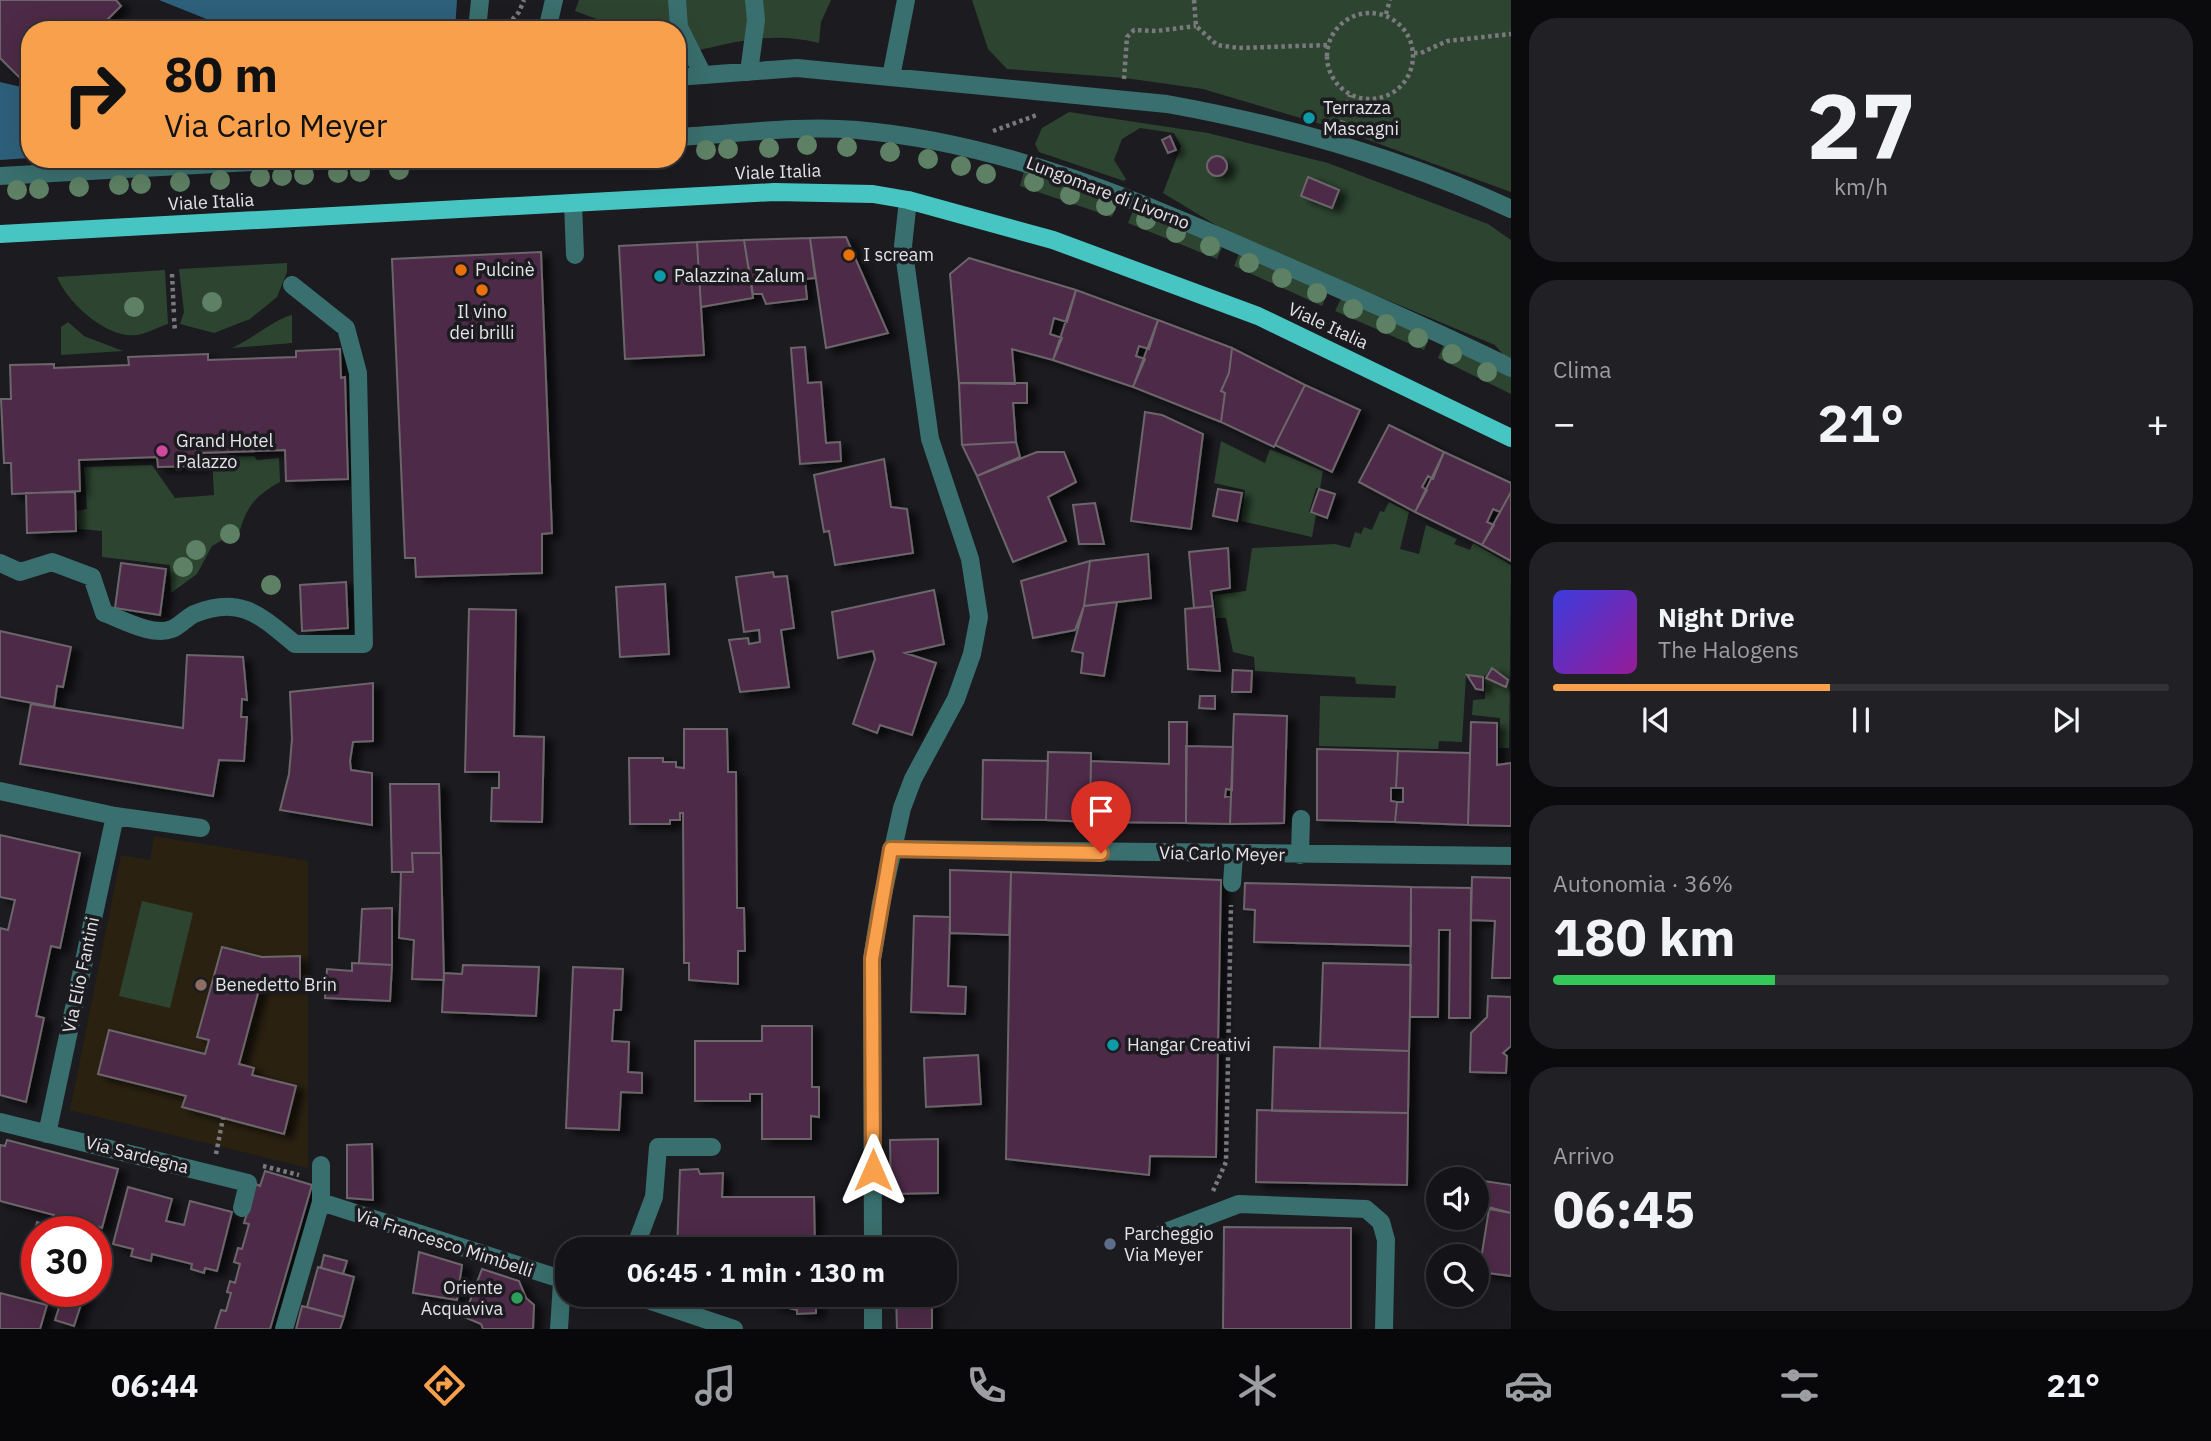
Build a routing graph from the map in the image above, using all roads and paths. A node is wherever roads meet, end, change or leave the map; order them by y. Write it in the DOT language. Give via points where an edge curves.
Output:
graph roads {
  1 [pos="480,0"];
  2 [pos="524,0"];
  3 [pos="554,0"];
  4 [pos="677,0"];
  5 [pos="754,0"];
  6 [pos="906,0"];
  7 [pos="1194,0"];
  8 [pos="1390,0"];
  9 [pos="1386,15"];
  10 [pos="478,21"];
  11 [pos="511,21"];
  12 [pos="549,21"];
  13 [pos="679,21"];
  14 [pos="1196,26"];
  15 [pos="1511,34"];
  16 [pos="686,41"];
  17 [pos="1328,45"];
  18 [pos="1414,53"];
  19 [pos="749,72"];
  20 [pos="703,75"];
  21 [pos="686,76"];
  22 [pos="891,77"];
  23 [pos="1122,99"];
  24 [pos="686,136"];
  25 [pos="144,168"];
  26 [pos="0,176"];
  27 [pos="908,200"];
  28 [pos="573,203"];
  29 [pos="1511,209"];
  30 [pos="0,234"];
  31 [pos="575,255"];
  32 [pos="172,274"];
  33 [pos="292,285"];
  34 [pos="175,331"];
  35 [pos="1511,368"];
  36 [pos="1511,438"];
  37 [pos="0,563"];
  38 [pos="0,791"];
  39 [pos="115,816"];
  40 [pos="1301,819"];
  41 [pos="201,828"];
  42 [pos="891,849"];
  43 [pos="1234,855"];
  44 [pos="1300,855"];
  45 [pos="1511,856"];
  46 [pos="1232,883"];
  47 [pos="223,1118"];
  48 [pos="0,1122"];
  49 [pos="47,1134"];
  50 [pos="712,1147"];
  51 [pos="216,1155"];
  52 [pos="256,1164"];
  53 [pos="320,1173"];
  54 [pos="321,1202"];
  55 [pos="242,1208"];
  56 [pos="1201,1217"];
  57 [pos="1163,1233"];
  58 [pos="639,1237"];
  59 [pos="873,1237"];
  60 [pos="555,1279"];
  61 [pos="561,1307"];
  62 [pos="669,1307"];
  63 [pos="873,1307"];
  64 [pos="284,1329"];
  65 [pos="559,1329"];
  66 [pos="734,1329"];
  67 [pos="873,1329"];
  68 [pos="1384,1329"];
  1 -- 10 [label="street"];
  2 -- 11 [label="path"];
  3 -- 12 [label="street"];
  4 -- 13 [label="street"];
  5 -- 19 [label="street"];
  6 -- 22 [label="street"];
  7 -- 14 [label="path"];
  8 -- 9 [label="path"];
  9 -- 17 [label="path" via="1357,14 1344,21"];
  9 -- 18 [label="path" via="1406,29"];
  14 -- 17 [label="path" via="1217,45"];
  14 -- 23 [label="path" via="1134,30 1127,37"];
  15 -- 18 [label="path" via="1447,41"];
  16 -- 20 [label="street"];
  17 -- 18 [label="path" via="1333,79 1363,99 1399,89 1413,66"];
  19 -- 20 [label="street"];
  19 -- 22 [label="street" via="797,68"];
  20 -- 21 [label="street"];
  22 -- 23 [label="street"];
  23 -- 29 [label="street" via="1224,114 1282,129 1433,178"];
  24 -- 35 [label="street, Lungomare di Livorno" via="856,130 1012,157 1166,214"];
  25 -- 26 [label="street"];
  27 -- 28 [label="main road, Viale Italia" via="774,192"];
  27 -- 36 [label="main road, Viale Italia" via="1053,240 1191,289 1280,326"];
  27 -- 42 [label="street" via="903,246 930,439 970,559 979,617 956,699 913,779"];
  28 -- 30 [label="main road, Viale Italia"];
  28 -- 31 [label="street"];
  32 -- 34 [label="path"];
  33 -- 37 [label="street" via="346,328 354,349 364,644 295,644 260,615 217,605 171,630 147,628 104,613 92,577 52,562 20,572"];
  38 -- 39 [label="street"];
  39 -- 41 [label="street"];
  39 -- 49 [label="street, Via Elio Fantini"];
  40 -- 44 [label="street"];
  42 -- 43 [label="street, Via Carlo Meyer"];
  42 -- 59 [label="street" via="872,959"];
  43 -- 44 [label="street, Via Carlo Meyer"];
  43 -- 46 [label="street"];
  44 -- 45 [label="street, Via Carlo Meyer"];
  46 -- 56 [label="path" via="1226,1162"];
  47 -- 51 [label="path"];
  48 -- 49 [label="street, Via Sardegna"];
  49 -- 55 [label="street, Via Sardegna" via="248,1182"];
  50 -- 58 [label="street" via="658,1147 654,1197"];
  52 -- 53 [label="path"];
  53 -- 54 [label="street"];
  54 -- 60 [label="street, Via Francesco Mimbelli"];
  54 -- 64 [label="street"];
  56 -- 57 [label="street"];
  56 -- 68 [label="street" via="1256,1203 1366,1209 1381,1222 1386,1240"];
  61 -- 65 [label="street"];
  62 -- 66 [label="street"];
  63 -- 67 [label="street"];
}
